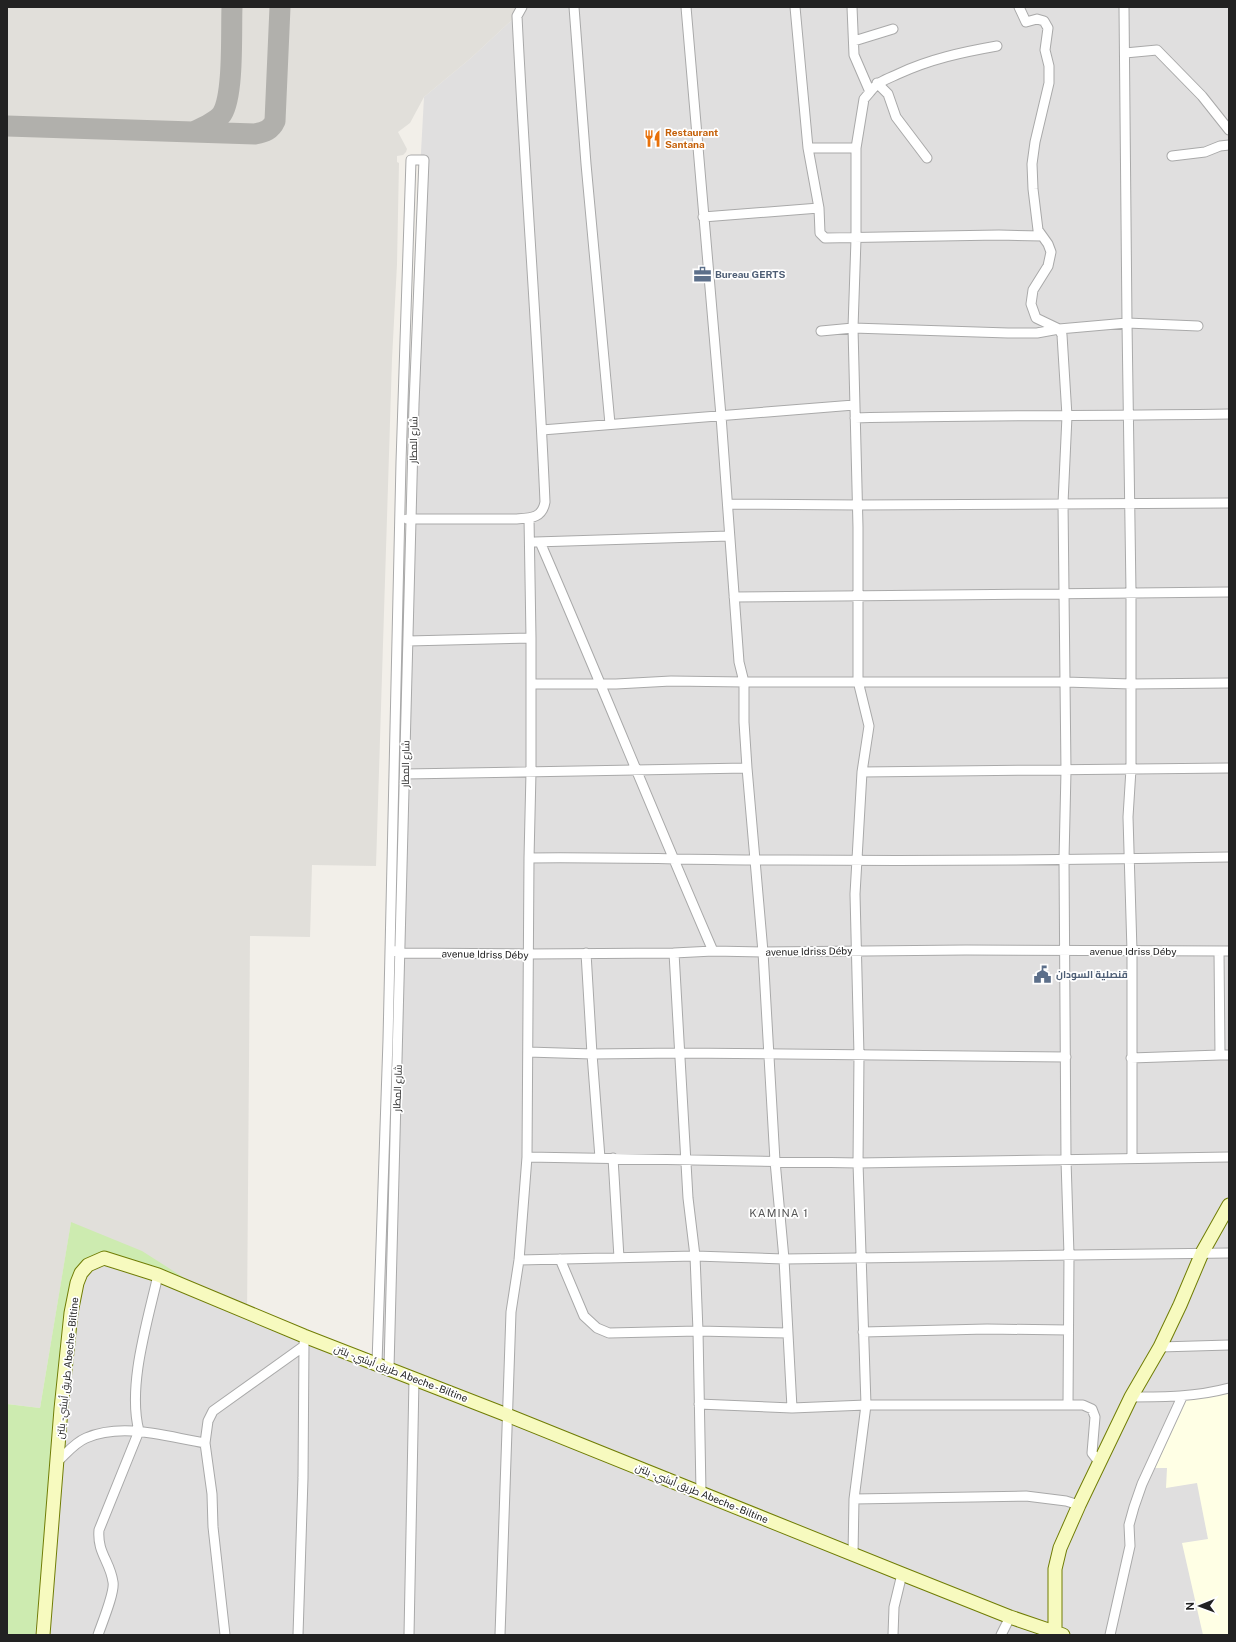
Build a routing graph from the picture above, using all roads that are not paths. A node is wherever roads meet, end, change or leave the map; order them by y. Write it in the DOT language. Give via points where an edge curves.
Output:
graph roads {
  1 [pos="522,7"];
  2 [pos="574,7"];
  3 [pos="686,7"];
  4 [pos="795,7"];
  5 [pos="852,7"];
  6 [pos="1019,7"];
  7 [pos="1124,7"];
  8 [pos="893,29"];
  9 [pos="854,41"];
  10 [pos="997,46"];
  11 [pos="1125,53"];
  12 [pos="877,83"];
  13 [pos="870,92"];
  14 [pos="1229,130"];
  15 [pos="1229,145"];
  16 [pos="808,148"];
  17 [pos="856,148"];
  18 [pos="1172,156"];
  19 [pos="927,158"];
  20 [pos="819,208"];
  21 [pos="703,217"];
  22 [pos="1042,236"];
  23 [pos="856,239"];
  24 [pos="1126,323"];
  25 [pos="1198,326"];
  26 [pos="853,328"];
  27 [pos="1059,329"];
  28 [pos="821,330"];
  29 [pos="854,405"];
  30 [pos="1229,414"];
  31 [pos="721,416"];
  32 [pos="1067,416"];
  33 [pos="1128,416"];
  34 [pos="855,418"];
  35 [pos="610,424"];
  36 [pos="542,430"];
  37 [pos="1064,503"];
  38 [pos="1128,503"];
  39 [pos="1229,503"];
  40 [pos="728,504"];
  41 [pos="858,505"];
  42 [pos="529,518"];
  43 [pos="400,519"];
  44 [pos="412,519"];
  45 [pos="729,536"];
  46 [pos="528,542"];
  47 [pos="540,542"];
  48 [pos="1130,592"];
  49 [pos="1229,592"];
  50 [pos="1064,594"];
  51 [pos="858,596"];
  52 [pos="734,597"];
  53 [pos="531,638"];
  54 [pos="408,641"];
  55 [pos="858,681"];
  56 [pos="744,682"];
  57 [pos="1065,682"];
  58 [pos="1229,683"];
  59 [pos="531,684"];
  60 [pos="602,684"];
  61 [pos="1131,684"];
  62 [pos="747,768"];
  63 [pos="1229,768"];
  64 [pos="1131,769"];
  65 [pos="636,770"];
  66 [pos="1066,771"];
  67 [pos="531,772"];
  68 [pos="862,772"];
  69 [pos="405,774"];
  70 [pos="1229,857"];
  71 [pos="529,858"];
  72 [pos="673,858"];
  73 [pos="1064,859"];
  74 [pos="1129,859"];
  75 [pos="755,860"];
  76 [pos="856,860"];
  77 [pos="390,950"];
  78 [pos="713,950"];
  79 [pos="857,951"];
  80 [pos="1066,951"];
  81 [pos="1132,951"];
  82 [pos="1219,951"];
  83 [pos="1229,951"];
  84 [pos="763,952"];
  85 [pos="400,953"];
  86 [pos="586,953"];
  87 [pos="674,953"];
  88 [pos="529,954"];
  89 [pos="388,1040"];
  90 [pos="398,1040"];
  91 [pos="528,1052"];
  92 [pos="680,1053"];
  93 [pos="592,1054"];
  94 [pos="769,1054"];
  95 [pos="859,1055"];
  96 [pos="1225,1055"];
  97 [pos="1066,1057"];
  98 [pos="1131,1058"];
  99 [pos="527,1157"];
  100 [pos="1229,1157"];
  101 [pos="600,1158"];
  102 [pos="613,1158"];
  103 [pos="1132,1158"];
  104 [pos="686,1160"];
  105 [pos="1066,1160"];
  106 [pos="775,1161"];
  107 [pos="858,1164"];
  108 [pos="383,1181"];
  109 [pos="394,1181"];
  110 [pos="1229,1205"];
  111 [pos="1202,1253"];
  112 [pos="1229,1253"];
  113 [pos="1069,1255"];
  114 [pos="695,1256"];
  115 [pos="619,1258"];
  116 [pos="860,1258"];
  117 [pos="560,1259"];
  118 [pos="784,1259"];
  119 [pos="519,1260"];
  120 [pos="158,1275"];
  121 [pos="1068,1330"];
  122 [pos="698,1331"];
  123 [pos="788,1332"];
  124 [pos="863,1332"];
  125 [pos="304,1341"];
  126 [pos="1229,1345"];
  127 [pos="1160,1347"];
  128 [pos="383,1366"];
  129 [pos="414,1379"];
  130 [pos="1229,1388"];
  131 [pos="1131,1397"];
  132 [pos="1182,1397"];
  133 [pos="699,1404"];
  134 [pos="866,1405"];
  135 [pos="1068,1405"];
  136 [pos="792,1408"];
  137 [pos="507,1415"];
  138 [pos="139,1431"];
  139 [pos="205,1443"];
  140 [pos="57,1462"];
  141 [pos="1099,1462"];
  142 [pos="701,1492"];
  143 [pos="854,1499"];
  144 [pos="1079,1505"];
  145 [pos="852,1554"];
  146 [pos="902,1574"];
  147 [pos="1010,1617"];
  148 [pos="1059,1634"];
  149 [pos="43,1635"];
  150 [pos="98,1635"];
  151 [pos="225,1635"];
  152 [pos="298,1635"];
  153 [pos="409,1635"];
  154 [pos="500,1635"];
  155 [pos="893,1635"];
  156 [pos="1001,1635"];
  157 [pos="1110,1635"];
  1 -- 36 [label="street" via="517,16"];
  2 -- 35 [label="street"];
  3 -- 21 [label="street"];
  4 -- 16 [label="street"];
  5 -- 9 [label="street"];
  6 -- 22 [label="street" via="1026,22 1037,19 1044,21 1048,28 1045,50 1049,66 1049,83 1032,164 1035,215"];
  7 -- 11 [label="street"];
  8 -- 9 [label="street"];
  9 -- 13 [label="street" via="854,55"];
  10 -- 12 [label="street" via="942,57 914,66"];
  11 -- 14 [label="street" via="1157,50 1202,96"];
  11 -- 24 [label="street"];
  12 -- 13 [label="street"];
  12 -- 19 [label="street" via="888,94 896,117"];
  13 -- 17 [label="street" via="864,99"];
  15 -- 18 [label="street" via="1205,152"];
  16 -- 17 [label="street"];
  16 -- 20 [label="street"];
  17 -- 23 [label="street"];
  20 -- 21 [label="street"];
  20 -- 23 [label="street" via="820,233 825,238"];
  21 -- 31 [label="street"];
  22 -- 23 [label="street"];
  22 -- 27 [label="street" via="1051,252 1048,266 1033,290 1031,304 1036,318"];
  23 -- 26 [label="street"];
  24 -- 25 [label="street"];
  24 -- 27 [label="street"];
  24 -- 33 [label="street"];
  26 -- 27 [label="street" via="1008,333 1037,333"];
  26 -- 28 [label="street"];
  26 -- 29 [label="street"];
  27 -- 32 [label="street" via="1064,351"];
  29 -- 31 [label="street"];
  29 -- 34 [label="street"];
  30 -- 33 [label="street"];
  31 -- 35 [label="street"];
  31 -- 40 [label="street"];
  32 -- 33 [label="street"];
  32 -- 34 [label="street"];
  32 -- 37 [label="street"];
  33 -- 38 [label="street"];
  34 -- 41 [label="street"];
  35 -- 36 [label="street"];
  36 -- 42 [label="street" via="544,510"];
  37 -- 38 [label="street"];
  37 -- 41 [label="street"];
  37 -- 50 [label="street"];
  38 -- 39 [label="street"];
  38 -- 48 [label="street"];
  40 -- 41 [label="street"];
  40 -- 45 [label="street"];
  41 -- 51 [label="street"];
  42 -- 44 [label="street"];
  42 -- 46 [label="street"];
  43 -- 44 [label="street"];
  43 -- 44 [label="street, شارع المطار" via="411,160 424,160"];
  43 -- 77 [label="street, شارع المطار"];
  44 -- 54 [label="street, شارع المطار"];
  45 -- 47 [label="street"];
  45 -- 52 [label="street"];
  46 -- 47 [label="street"];
  46 -- 53 [label="street"];
  47 -- 60 [label="street"];
  48 -- 49 [label="street"];
  48 -- 50 [label="street"];
  48 -- 61 [label="street"];
  50 -- 51 [label="street"];
  50 -- 57 [label="street"];
  51 -- 52 [label="street"];
  51 -- 55 [label="street"];
  52 -- 56 [label="street" via="739,662"];
  53 -- 54 [label="street"];
  53 -- 59 [label="street"];
  54 -- 69 [label="street, شارع المطار"];
  55 -- 56 [label="street"];
  55 -- 57 [label="street"];
  55 -- 68 [label="street" via="868,721"];
  56 -- 60 [label="street" via="671,681"];
  56 -- 62 [label="street"];
  57 -- 61 [label="street"];
  57 -- 66 [label="street"];
  58 -- 61 [label="street"];
  59 -- 60 [label="street"];
  59 -- 67 [label="street"];
  60 -- 65 [label="street"];
  61 -- 64 [label="street"];
  62 -- 65 [label="street"];
  62 -- 75 [label="street"];
  63 -- 64 [label="street"];
  64 -- 66 [label="street"];
  64 -- 74 [label="street"];
  65 -- 67 [label="street"];
  65 -- 72 [label="street"];
  66 -- 68 [label="street"];
  66 -- 73 [label="street"];
  67 -- 69 [label="street"];
  67 -- 71 [label="street"];
  68 -- 76 [label="street"];
  69 -- 85 [label="street, شارع المطار"];
  70 -- 74 [label="street"];
  71 -- 72 [label="street"];
  71 -- 88 [label="street"];
  72 -- 75 [label="street"];
  72 -- 78 [label="street"];
  73 -- 74 [label="street"];
  73 -- 76 [label="street"];
  73 -- 80 [label="street"];
  74 -- 81 [label="street"];
  75 -- 76 [label="street"];
  75 -- 84 [label="street"];
  76 -- 79 [label="street"];
  77 -- 85 [label="street, avenue Idriss Déby"];
  77 -- 89 [label="street, شارع المطار"];
  78 -- 84 [label="street, avenue Idriss Déby"];
  78 -- 87 [label="street, avenue Idriss Déby"];
  79 -- 80 [label="street, avenue Idriss Déby"];
  79 -- 84 [label="street, avenue Idriss Déby"];
  79 -- 95 [label="street"];
  80 -- 81 [label="street, avenue Idriss Déby"];
  80 -- 97 [label="street"];
  81 -- 82 [label="street, avenue Idriss Déby"];
  81 -- 98 [label="street"];
  82 -- 83 [label="street, avenue Idriss Déby"];
  82 -- 96 [label="street"];
  84 -- 94 [label="street"];
  85 -- 88 [label="street, avenue Idriss Déby"];
  85 -- 90 [label="street, شارع المطار"];
  86 -- 87 [label="street, avenue Idriss Déby"];
  86 -- 88 [label="street, avenue Idriss Déby"];
  86 -- 93 [label="street"];
  87 -- 92 [label="street"];
  88 -- 91 [label="street"];
  89 -- 90 [label="street"];
  89 -- 108 [label="street, شارع المطار"];
  90 -- 109 [label="street, شارع المطار"];
  91 -- 93 [label="street"];
  91 -- 99 [label="street"];
  92 -- 93 [label="street"];
  92 -- 94 [label="street"];
  92 -- 104 [label="street"];
  93 -- 101 [label="street"];
  94 -- 95 [label="street"];
  94 -- 106 [label="street"];
  95 -- 97 [label="street"];
  95 -- 107 [label="street"];
  96 -- 98 [label="street"];
  97 -- 105 [label="street"];
  98 -- 103 [label="street"];
  99 -- 101 [label="street"];
  99 -- 119 [label="street"];
  100 -- 103 [label="street"];
  101 -- 102 [label="street"];
  102 -- 104 [label="street"];
  102 -- 115 [label="street"];
  103 -- 105 [label="street"];
  104 -- 106 [label="street"];
  104 -- 114 [label="street"];
  105 -- 107 [label="street"];
  105 -- 113 [label="street"];
  106 -- 107 [label="street"];
  106 -- 118 [label="street"];
  107 -- 116 [label="street"];
  108 -- 109 [label="street"];
  108 -- 128 [label="street, شارع المطار"];
  109 -- 128 [label="street, شارع المطار"];
  110 -- 111 [label="main road"];
  111 -- 112 [label="street"];
  111 -- 113 [label="street"];
  111 -- 127 [label="main road"];
  113 -- 116 [label="street"];
  113 -- 121 [label="street"];
  114 -- 115 [label="street"];
  114 -- 118 [label="street"];
  114 -- 122 [label="street"];
  115 -- 117 [label="street"];
  116 -- 118 [label="street"];
  116 -- 124 [label="street"];
  117 -- 119 [label="street"];
  117 -- 122 [label="street" via="584,1316 597,1328 609,1333"];
  118 -- 123 [label="street"];
  119 -- 137 [label="street" via="511,1312"];
  120 -- 125 [label="main road, طريق أبشي - بلتن Abeche - Biltine"];
  120 -- 138 [label="street" via="138,1362 136,1422"];
  120 -- 140 [label="main road, طريق أبشي - بلتن Abeche - Biltine" via="104,1258 88,1265 81,1272 71,1313"];
  121 -- 124 [label="street"];
  121 -- 135 [label="street"];
  122 -- 123 [label="street"];
  122 -- 133 [label="street"];
  123 -- 136 [label="street"];
  124 -- 134 [label="street"];
  125 -- 128 [label="main road, طريق أبشي - بلتن Abeche - Biltine"];
  125 -- 139 [label="street" via="213,1411 208,1421"];
  125 -- 152 [label="street"];
  126 -- 127 [label="street"];
  127 -- 131 [label="main road"];
  128 -- 129 [label="main road, طريق أبشي - بلتن Abeche - Biltine"];
  129 -- 137 [label="main road, طريق أبشي - بلتن Abeche - Biltine"];
  129 -- 153 [label="street"];
  130 -- 132 [label="street"];
  131 -- 132 [label="street"];
  131 -- 141 [label="main road"];
  132 -- 157 [label="street" via="1134,1507 1129,1525 1130,1546"];
  133 -- 136 [label="street"];
  133 -- 142 [label="street"];
  134 -- 135 [label="street"];
  134 -- 136 [label="street"];
  134 -- 143 [label="street"];
  135 -- 141 [label="street" via="1092,1409 1095,1417 1092,1453"];
  137 -- 142 [label="main road, طريق أبشي - بلتن Abeche - Biltine"];
  137 -- 154 [label="street"];
  138 -- 139 [label="street"];
  138 -- 140 [label="street" via="116,1431 85,1438"];
  138 -- 150 [label="street" via="99,1530 98,1540 114,1583"];
  139 -- 151 [label="street"];
  140 -- 149 [label="main road, طريق أبشي - بلتن Abeche - Biltine"];
  141 -- 144 [label="main road"];
  142 -- 145 [label="main road, طريق أبشي - بلتن Abeche - Biltine"];
  143 -- 144 [label="street" via="1026,1496"];
  143 -- 145 [label="street"];
  144 -- 148 [label="main road" via="1060,1548 1055,1569"];
  145 -- 146 [label="main road, طريق أبشي - بلتن Abeche - Biltine"];
  146 -- 147 [label="main road, طريق أبشي - بلتن Abeche - Biltine"];
  146 -- 155 [label="street" via="894,1607"];
  147 -- 148 [label="main road, طريق أبشي - بلتن Abeche - Biltine"];
  147 -- 156 [label="street"];
}
